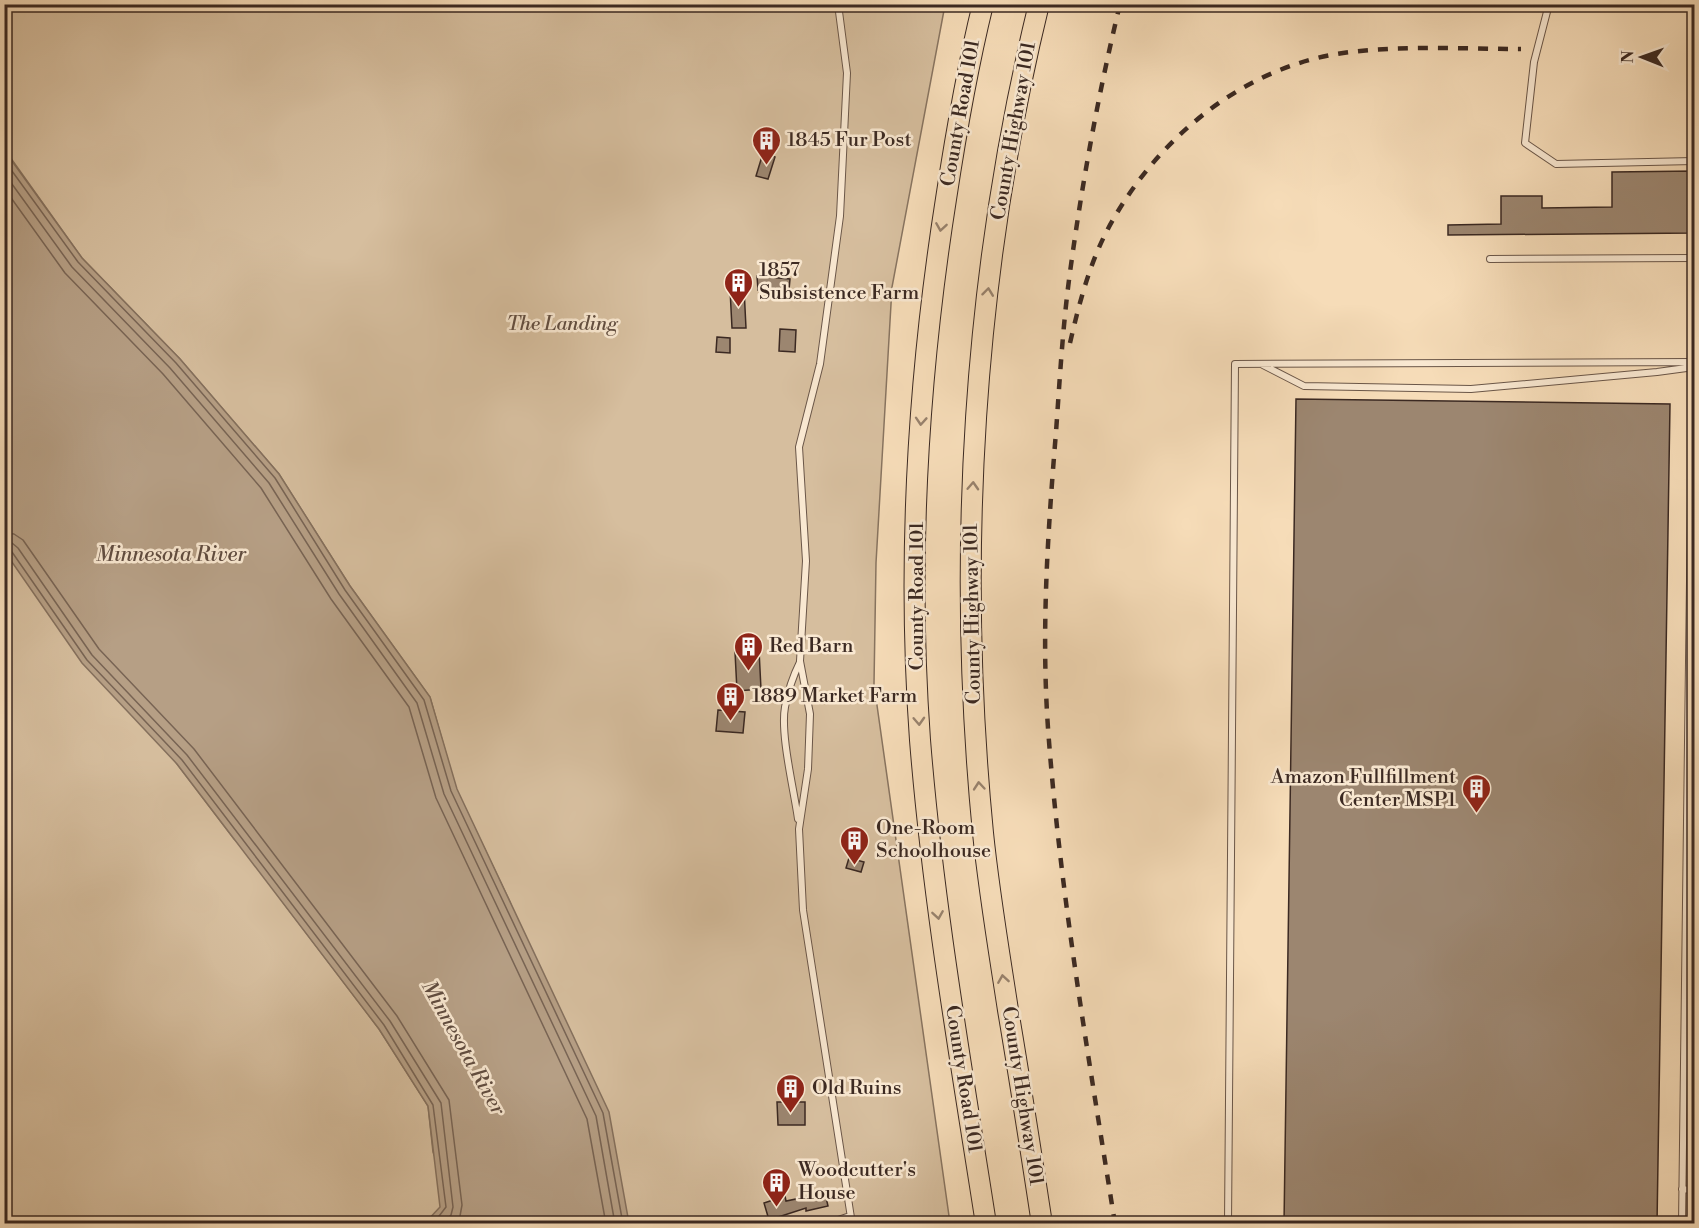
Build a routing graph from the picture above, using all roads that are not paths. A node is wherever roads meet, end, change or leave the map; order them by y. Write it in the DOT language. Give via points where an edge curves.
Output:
graph roads {
  1 [pos="838,4"];
  2 [pos="983,4"];
  3 [pos="1039,4"];
  4 [pos="1549,4"];
  5 [pos="1695,161"];
  6 [pos="1695,258"];
  7 [pos="1490,259"];
  8 [pos="1695,362"];
  9 [pos="1262,364"];
  10 [pos="1695,367"];
  11 [pos="1693,421"];
  12 [pos="1692,583"];
  13 [pos="800,661"];
  14 [pos="799,829"];
  15 [pos="1686,888"];
  16 [pos="1695,888"];
  17 [pos="1682,1189"];
  18 [pos="1695,1190"];
  19 [pos="850,1216"];
  20 [pos="826,1224"];
  21 [pos="852,1224"];
  22 [pos="986,1224"];
  23 [pos="1042,1224"];
  24 [pos="1228,1224"];
  25 [pos="1682,1224"];
  1 -- 13 [label="lane" via="847,73 840,216 820,364 799,447 806,561"];
  2 -- 22 [label="main road, County Road 101, one-way" via="959,111 934,273 920,435 915,571 920,737 934,880"];
  23 -- 3 [label="main road, County Highway 101, one-way" via="988,879 978,777 970,604 976,434 987,302 1010,139"];
  4 -- 5 [label="lane" via="1534,62 1525,142 1556,164"];
  6 -- 7 [label="lane"];
  8 -- 9 [label="lane"];
  9 -- 10 [label="lane" via="1304,386 1471,389"];
  9 -- 24 [label="lane" via="1235,364"];
  11 -- 12 [label="lane"];
  12 -- 15 [label="lane"];
  13 -- 14 [label="lane" via="810,714 808,769"];
  13 -- 14 [label="lane" via="784,708"];
  14 -- 19 [label="lane" via="803,910"];
  15 -- 16 [label="lane"];
  15 -- 17 [label="lane"];
  17 -- 18 [label="lane"];
  17 -- 25 [label="lane"];
  19 -- 20 [label="lane"];
  19 -- 21 [label="lane"];
}
